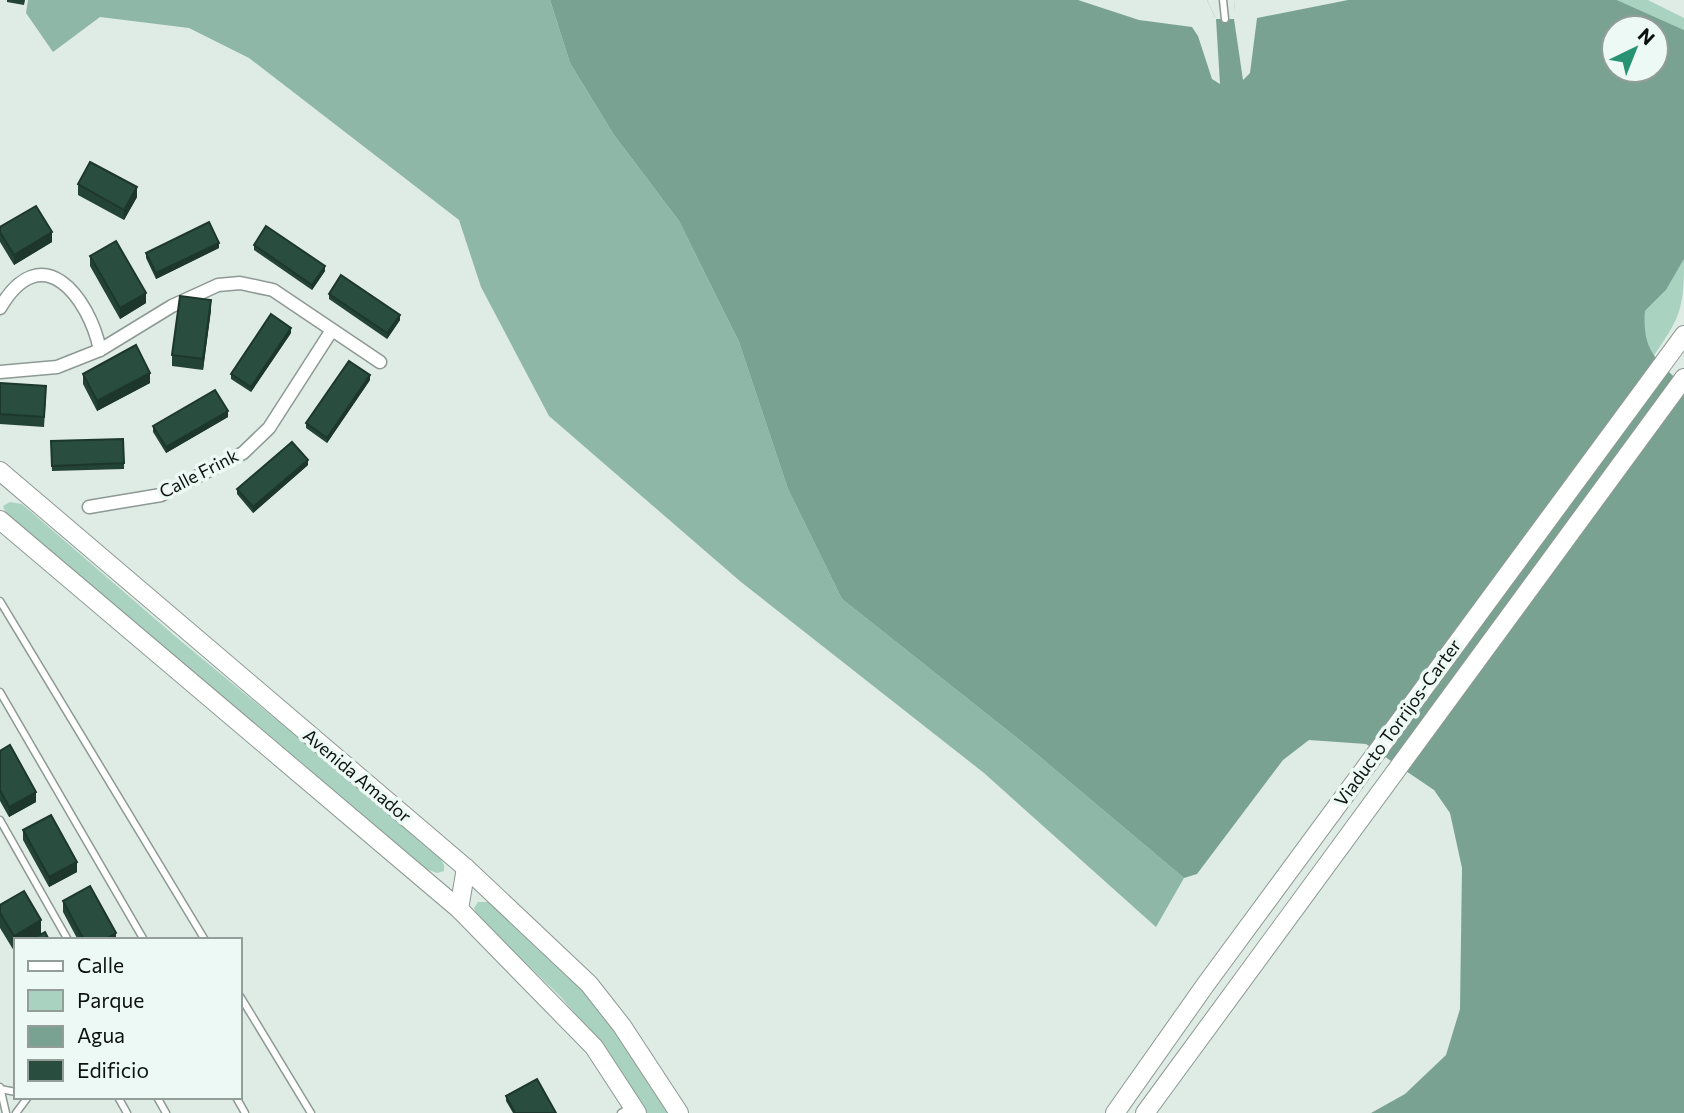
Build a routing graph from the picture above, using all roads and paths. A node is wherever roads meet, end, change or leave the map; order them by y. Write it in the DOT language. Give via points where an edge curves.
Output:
graph roads {
  1 [pos="1223,0"];
  2 [pos="1225,19"];
  3 [pos="0,308"];
  4 [pos="332,330"];
  5 [pos="1684,335"];
  6 [pos="100,350"];
  7 [pos="380,362"];
  8 [pos="0,372"];
  9 [pos="1684,378"];
  10 [pos="1,474"];
  11 [pos="89,507"];
  12 [pos="0,520"];
  13 [pos="0,601"];
  14 [pos="0,692"];
  15 [pos="0,820"];
  16 [pos="466,868"];
  17 [pos="459,909"];
  18 [pos="67,938"];
  19 [pos="143,938"];
  20 [pos="204,938"];
  21 [pos="242,999"];
  22 [pos="0,1088"];
  23 [pos="631,1110"];
  24 [pos="6,1113"];
  25 [pos="311,1113"];
  26 [pos="679,1113"];
  27 [pos="1115,1113"];
  28 [pos="1145,1113"];
  1 -- 2 [label="lane"];
  3 -- 6 [label="street" via="25,279 42,274 59,278 73,289 96,330"];
  4 -- 6 [label="street" via="273,290 240,283 218,285 172,306"];
  4 -- 7 [label="street"];
  4 -- 11 [label="street, Calle Frink" via="269,428 243,453 161,495"];
  5 -- 27 [label="main road, Viaducto Torrijos-Carter"];
  6 -- 8 [label="street" via="57,367"];
  9 -- 28 [label="main road, Viaducto Torrijos-Carter"];
  10 -- 16 [label="main road, Avenida Amador"];
  12 -- 17 [label="main road, Avenida Amador"];
  13 -- 20 [label="lane"];
  14 -- 19 [label="lane"];
  15 -- 18 [label="lane"];
  16 -- 17 [label="main road"];
  16 -- 26 [label="main road, Avenida Amador" via="589,984"];
  17 -- 23 [label="main road, Avenida Amador" via="594,1047"];
  21 -- 25 [label="lane"];
  22 -- 24 [label="lane"];
}
